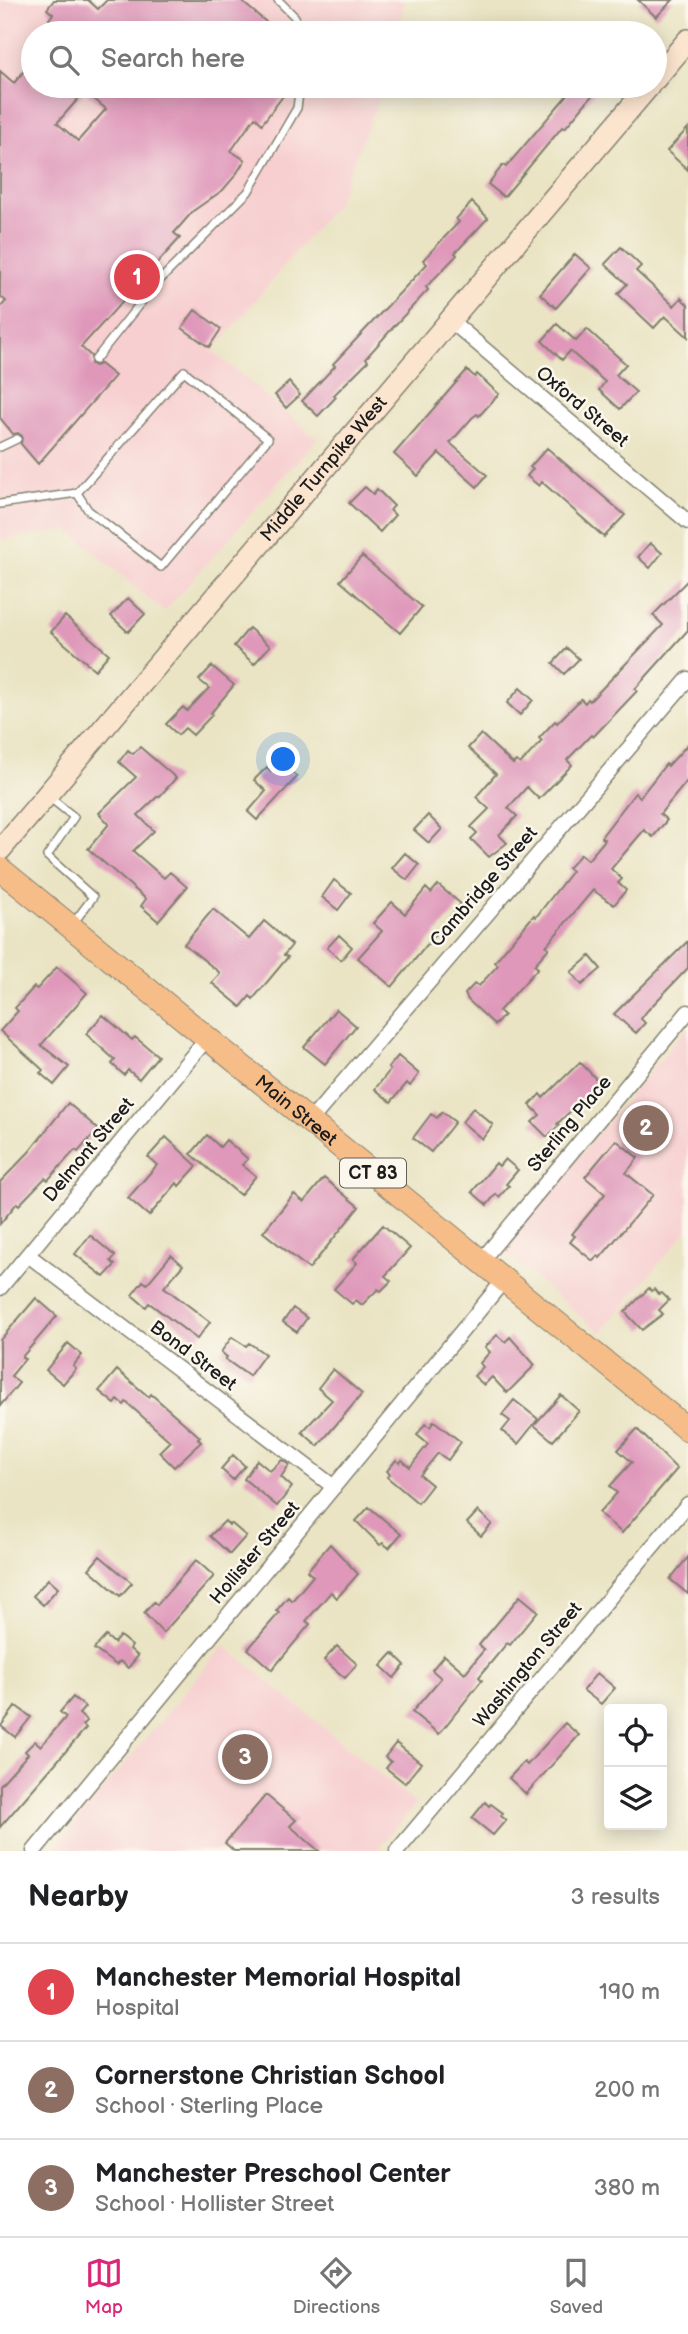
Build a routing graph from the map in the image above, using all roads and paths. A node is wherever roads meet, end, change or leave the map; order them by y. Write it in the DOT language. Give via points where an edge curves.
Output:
graph roads {
  1 [pos="278,0"];
  2 [pos="296,21"];
  3 [pos="688,40"];
  4 [pos="667,65"];
  5 [pos="298,98"];
  6 [pos="639,98"];
  7 [pos="451,321"];
  8 [pos="95,360"];
  9 [pos="17,439"];
  10 [pos="0,447"];
  11 [pos="77,493"];
  12 [pos="0,504"];
  13 [pos="688,522"];
  14 [pos="688,679"];
  15 [pos="46,794"];
  16 [pos="0,850"];
  17 [pos="0,869"];
  18 [pos="71,926"];
  19 [pos="688,1012"];
  20 [pos="208,1037"];
  21 [pos="310,1121"];
  22 [pos="28,1255"];
  23 [pos="481,1261"];
  24 [pos="504,1280"];
  25 [pos="0,1288"];
  26 [pos="688,1430"];
  27 [pos="334,1487"];
  28 [pos="688,1504"];
  29 [pos="34,1851"];
  30 [pos="397,1851"];
  1 -- 2 [label="lane"];
  3 -- 4 [label="main road"];
  5 -- 8 [label="lane" via="248,192 154,286"];
  6 -- 7 [label="main road, Middle Turnpike West"];
  7 -- 13 [label="street, Oxford Street"];
  7 -- 15 [label="main road, Middle Turnpike West"];
  9 -- 10 [label="lane"];
  11 -- 11 [label="lane" via="184,371 268,439 161,567 88,510"];
  11 -- 12 [label="lane"];
  14 -- 21 [label="street, Cambridge Street"];
  15 -- 16 [label="main road, Middle Turnpike West"];
  15 -- 18 [label="lane" via="75,817 47,856 93,897"];
  17 -- 18 [label="main road, Main Street / CT 83"];
  18 -- 20 [label="main road, Main Street / CT 83"];
  19 -- 23 [label="street, Sterling Place"];
  20 -- 21 [label="main road, Main Street / CT 83"];
  20 -- 22 [label="street, Delmont Street"];
  21 -- 23 [label="main road, Main Street / CT 83"];
  22 -- 25 [label="street, Delmont Street"];
  22 -- 27 [label="street, Bond Street"];
  23 -- 24 [label="main road, Main Street / CT 83"];
  24 -- 26 [label="main road, Main Street / CT 83"];
  24 -- 27 [label="street, Hollister Street"];
  27 -- 29 [label="street, Hollister Street"];
  28 -- 30 [label="street, Washington Street"];
}
